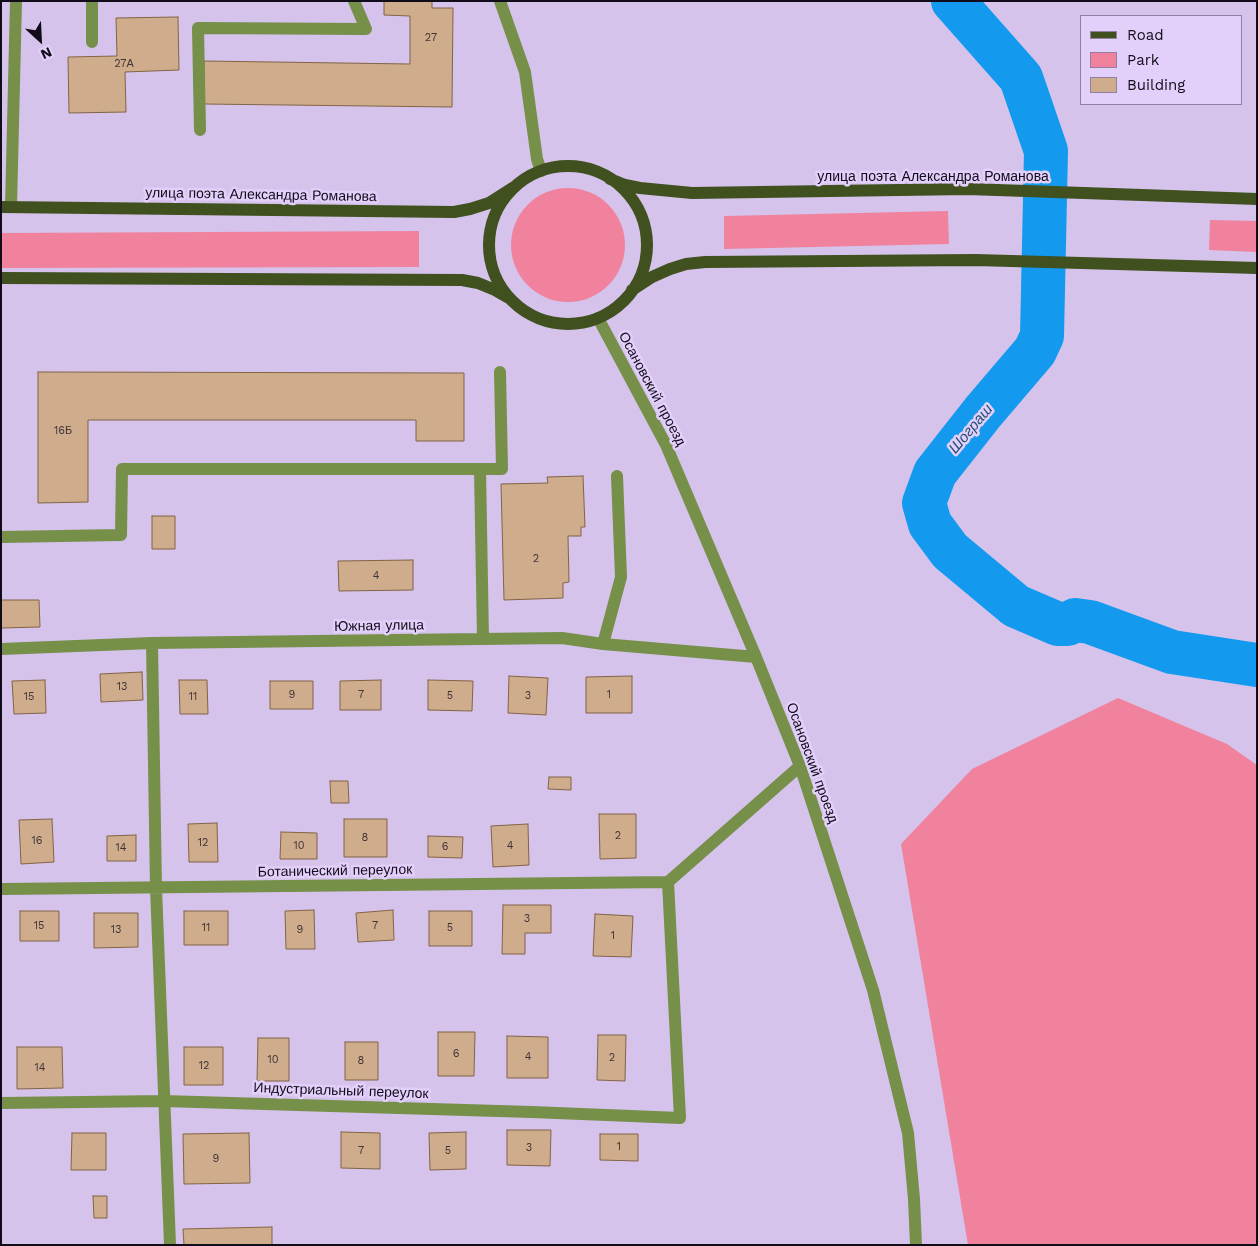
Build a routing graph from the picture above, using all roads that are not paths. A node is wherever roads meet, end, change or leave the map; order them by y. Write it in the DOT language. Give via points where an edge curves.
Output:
graph roads {
  1 [pos="16,1"];
  2 [pos="92,1"];
  3 [pos="354,1"];
  4 [pos="500,1"];
  5 [pos="92,42"];
  6 [pos="7,129"];
  7 [pos="200,130"];
  8 [pos="7,150"];
  9 [pos="541,171"];
  10 [pos="610,179"];
  11 [pos="514,187"];
  12 [pos="1257,199"];
  13 [pos="6,207"];
  14 [pos="1257,268"];
  15 [pos="1,278"];
  16 [pos="632,290"];
  17 [pos="509,298"];
  18 [pos="598,318"];
  19 [pos="500,372"];
  20 [pos="480,469"];
  21 [pos="617,476"];
  22 [pos="1,537"];
  23 [pos="483,639"];
  24 [pos="152,643"];
  25 [pos="603,644"];
  26 [pos="1,649"];
  27 [pos="756,657"];
  28 [pos="800,766"];
  29 [pos="668,882"];
  30 [pos="156,888"];
  31 [pos="1,889"];
  32 [pos="164,1101"];
  33 [pos="1,1103"];
  34 [pos="170,1245"];
  35 [pos="916,1245"];
  1 -- 6 [label="street"];
  2 -- 5 [label="street"];
  3 -- 7 [label="street" via="366,29 198,28"];
  4 -- 9 [label="street" via="525,72"];
  6 -- 8 [label="street"];
  8 -- 13 [label="street"];
  9 -- 10 [label="main road" via="570,166 597,172"];
  9 -- 11 [label="main road"];
  10 -- 12 [label="main road, улица поэта Александра Романова" via="640,188 692,193 968,189"];
  10 -- 16 [label="main road" via="631,198 643,223 646,251 639,278"];
  11 -- 13 [label="main road, улица поэта Александра Романова" via="489,203 454,212"];
  11 -- 17 [label="main road" via="495,215 489,236 492,270"];
  14 -- 16 [label="main road" via="976,260 705,262 670,269"];
  15 -- 17 [label="main road" via="462,280 478,283"];
  16 -- 18 [label="main road" via="623,302"];
  17 -- 18 [label="main road" via="526,312 552,323 572,324"];
  18 -- 27 [label="street, Осановский проезд" via="666,445"];
  19 -- 20 [label="street" via="502,468"];
  20 -- 22 [label="street" via="122,469 121,535"];
  20 -- 23 [label="street"];
  21 -- 25 [label="street" via="621,577"];
  23 -- 24 [label="street, Южная улица"];
  23 -- 25 [label="street, Южная улица" via="562,638"];
  24 -- 26 [label="street, Южная улица"];
  24 -- 30 [label="street"];
  25 -- 27 [label="street, Южная улица"];
  27 -- 28 [label="street, Осановский проезд"];
  28 -- 29 [label="street"];
  28 -- 35 [label="street, Осановский проезд" via="873,990 908,1133"];
  29 -- 30 [label="street, Ботанический переулок"];
  29 -- 32 [label="street, Индустриальный переулок" via="680,1118"];
  30 -- 31 [label="street, Ботанический переулок"];
  30 -- 32 [label="street"];
  32 -- 33 [label="street, Индустриальный переулок"];
  32 -- 34 [label="street"];
}
